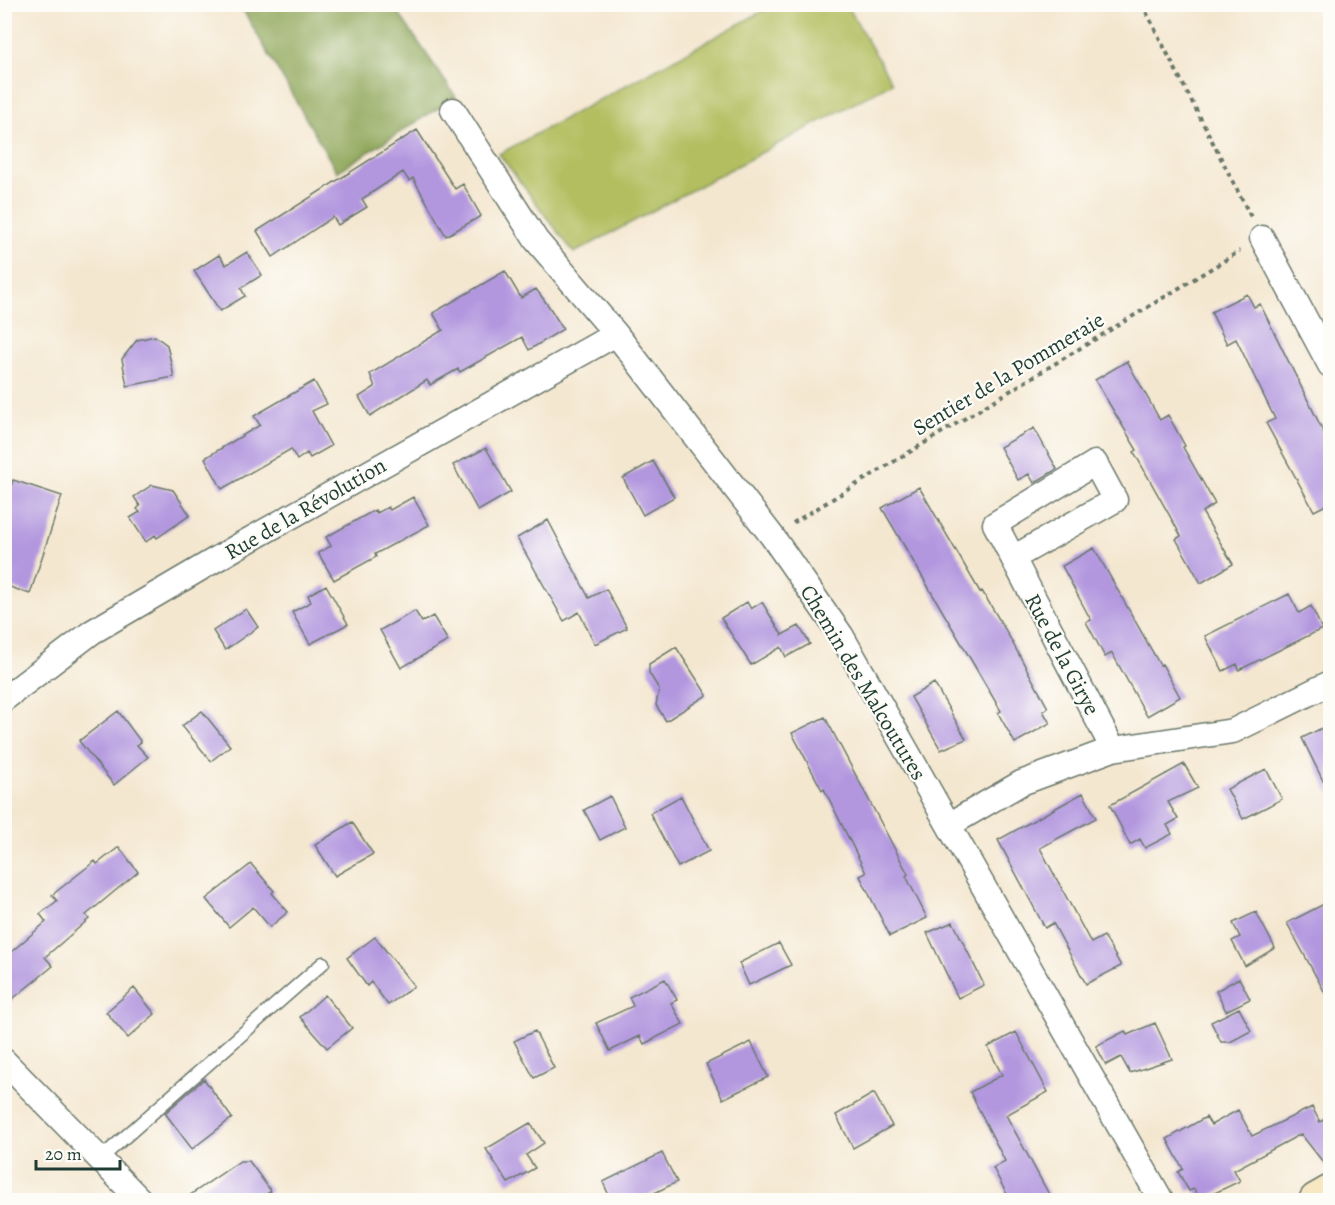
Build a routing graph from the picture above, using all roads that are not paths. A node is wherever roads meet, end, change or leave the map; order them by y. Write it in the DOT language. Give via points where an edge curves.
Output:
graph roads {
  1 [pos="453,110"];
  2 [pos="1262,238"];
  3 [pos="616,334"];
  4 [pos="1330,365"];
  5 [pos="1013,558"];
  6 [pos="1330,683"];
  7 [pos="4,699"];
  8 [pos="1113,749"];
  9 [pos="949,825"];
  10 [pos="323,963"];
  11 [pos="4,1061"];
  12 [pos="100,1159"];
  13 [pos="1330,1192"];
  14 [pos="140,1200"];
  15 [pos="1161,1200"];
  16 [pos="1316,1200"];
  1 -- 3 [label="street, Chemin des Malcoutures" via="536,240"];
  2 -- 4 [label="street"];
  3 -- 7 [label="street, Rue de la Révolution" via="92,632"];
  3 -- 9 [label="street, Chemin des Malcoutures" via="772,536 841,635"];
  5 -- 5 [label="street, Rue de la Girye" via="995,524 1095,463 1115,500"];
  5 -- 8 [label="street, Rue de la Girye"];
  6 -- 8 [label="street" via="1233,731"];
  8 -- 9 [label="street" via="1021,783"];
  9 -- 15 [label="street, Chemin des Malcoutures"];
  10 -- 12 [label="lane"];
  11 -- 12 [label="street"];
  12 -- 14 [label="street"];
  13 -- 16 [label="main road"];
}
